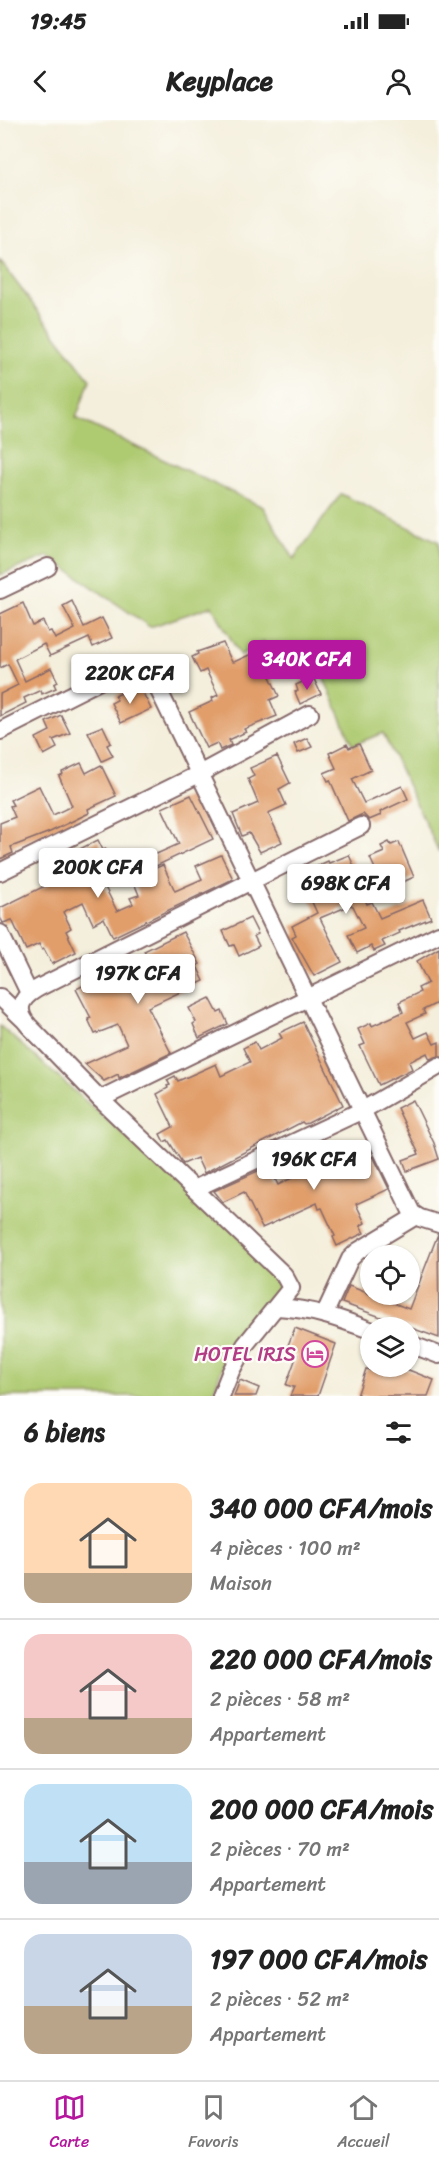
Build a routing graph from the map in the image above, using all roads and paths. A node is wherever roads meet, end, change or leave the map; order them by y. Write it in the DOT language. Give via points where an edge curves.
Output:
graph roads {
  1 [pos="48,567"];
  2 [pos="0,590"];
  3 [pos="310,714"];
  4 [pos="0,730"];
  5 [pos="199,774"];
  6 [pos="361,826"];
  7 [pos="0,872"];
  8 [pos="250,882"];
  9 [pos="0,933"];
  10 [pos="439,934"];
  11 [pos="28,993"];
  12 [pos="0,997"];
  13 [pos="309,997"];
  14 [pos="23,1019"];
  15 [pos="439,1066"];
  16 [pos="100,1099"];
  17 [pos="363,1110"];
  18 [pos="194,1189"];
  19 [pos="416,1216"];
  20 [pos="439,1224"];
  21 [pos="277,1307"];
  22 [pos="325,1313"];
  23 [pos="360,1326"];
  24 [pos="420,1348"];
  25 [pos="439,1355"];
  26 [pos="221,1396"];
  1 -- 2 [label="street"];
  3 -- 5 [label="street"];
  4 -- 5 [label="street" via="129,666 143,667 149,670"];
  5 -- 7 [label="street"];
  5 -- 8 [label="street"];
  6 -- 8 [label="street"];
  8 -- 11 [label="street"];
  8 -- 13 [label="street"];
  9 -- 11 [label="street"];
  10 -- 13 [label="street"];
  11 -- 14 [label="street" via="21,1009"];
  12 -- 14 [label="street"];
  13 -- 16 [label="street"];
  13 -- 17 [label="street"];
  14 -- 16 [label="street"];
  15 -- 17 [label="street"];
  16 -- 18 [label="street"];
  17 -- 18 [label="street"];
  17 -- 19 [label="street"];
  18 -- 21 [label="street" via="284,1275 291,1288"];
  19 -- 20 [label="street"];
  19 -- 22 [label="street" via="350,1259"];
  21 -- 22 [label="street"];
  21 -- 26 [label="street" via="245,1345"];
  22 -- 23 [label="street"];
  24 -- 25 [label="street"];
}
